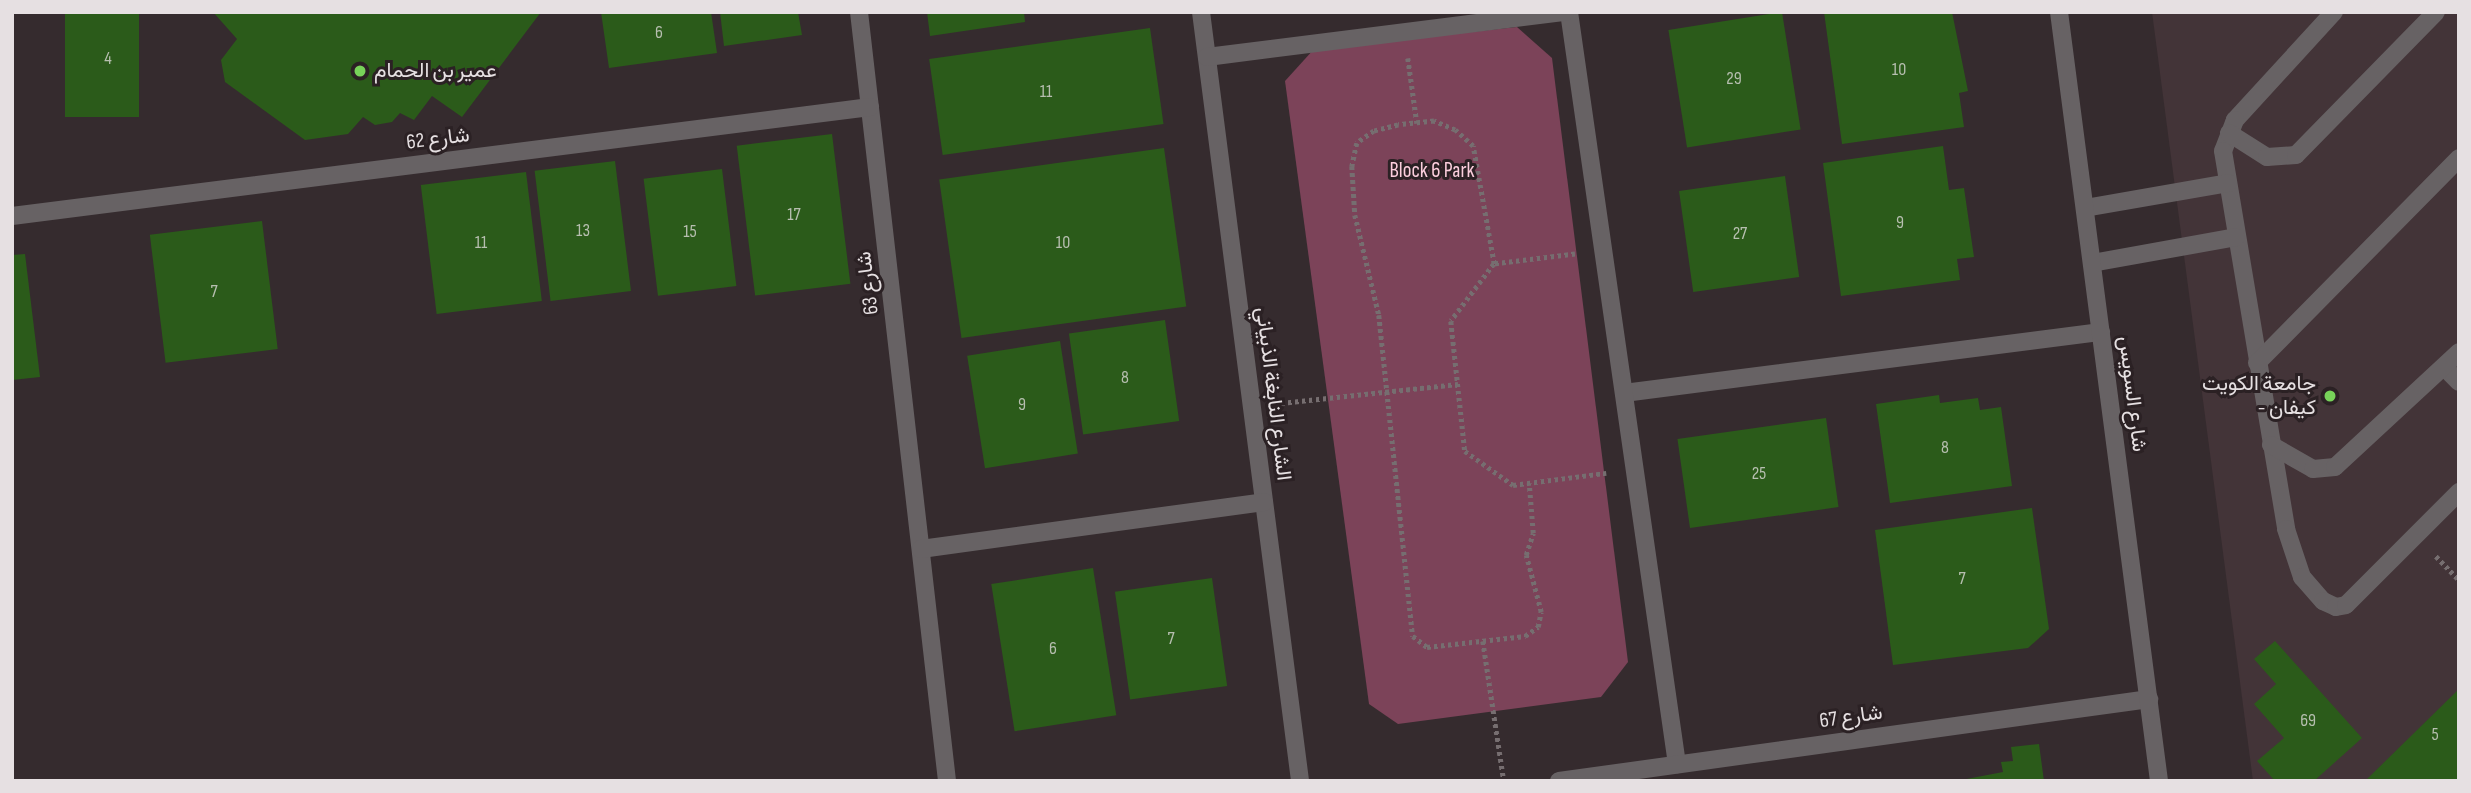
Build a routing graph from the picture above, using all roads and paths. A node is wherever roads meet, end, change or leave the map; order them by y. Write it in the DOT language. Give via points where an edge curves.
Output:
graph roads {
  1 [pos="859,12"];
  2 [pos="1201,12"];
  3 [pos="1567,12"];
  4 [pos="2059,12"];
  5 [pos="2334,12"];
  6 [pos="2436,12"];
  7 [pos="1404,33"];
  8 [pos="1207,57"];
  9 [pos="870,107"];
  10 [pos="1417,123"];
  11 [pos="2229,132"];
  12 [pos="2459,158"];
  13 [pos="2228,183"];
  14 [pos="2085,208"];
  15 [pos="12,216"];
  16 [pos="2236,237"];
  17 [pos="1604,251"];
  18 [pos="2092,263"];
  19 [pos="1494,264"];
  20 [pos="2101,332"];
  21 [pos="2459,352"];
  22 [pos="2257,363"];
  23 [pos="2444,367"];
  24 [pos="2459,383"];
  25 [pos="1458,384"];
  26 [pos="1389,392"];
  27 [pos="1624,393"];
  28 [pos="1252,406"];
  29 [pos="2271,445"];
  30 [pos="1635,469"];
  31 [pos="1529,483"];
  32 [pos="2459,492"];
  33 [pos="1264,502"];
  34 [pos="921,549"];
  35 [pos="1483,641"];
  36 [pos="2149,699"];
  37 [pos="1677,764"];
  38 [pos="947,781"];
  39 [pos="1300,781"];
  40 [pos="1504,781"];
  41 [pos="1559,781"];
  42 [pos="2159,781"];
  1 -- 9 [label="street, شارع 63"];
  2 -- 8 [label="street, الشارع النابغة الذبياني"];
  3 -- 7 [label="street"];
  3 -- 17 [label="street"];
  4 -- 14 [label="street, شارع السويس"];
  5 -- 11 [label="street"];
  6 -- 11 [label="street" via="2296,155 2267,158"];
  7 -- 8 [label="street"];
  7 -- 10 [label="path"];
  8 -- 28 [label="street, الشارع النابغة الذبياني"];
  9 -- 15 [label="street, شارع 62"];
  9 -- 34 [label="street, شارع 63"];
  10 -- 19 [label="path" via="1434,121 1455,130 1473,146"];
  10 -- 26 [label="path" via="1374,131 1357,143 1352,166 1355,215 1379,314"];
  11 -- 13 [label="street" via="2223,151"];
  12 -- 22 [label="street"];
  13 -- 14 [label="street"];
  13 -- 16 [label="street"];
  14 -- 18 [label="street, شارع السويس"];
  16 -- 18 [label="street"];
  16 -- 22 [label="street"];
  17 -- 19 [label="path"];
  17 -- 27 [label="street"];
  18 -- 20 [label="street, شارع السويس"];
  19 -- 25 [label="path" via="1451,321"];
  20 -- 27 [label="street"];
  20 -- 36 [label="street, شارع السويس"];
  21 -- 23 [label="street"];
  22 -- 29 [label="street"];
  23 -- 24 [label="street"];
  23 -- 29 [label="street" via="2335,467 2313,469"];
  25 -- 26 [label="path"];
  25 -- 31 [label="path" via="1465,452 1513,485"];
  26 -- 28 [label="path"];
  26 -- 35 [label="path" via="1413,636 1427,647"];
  27 -- 30 [label="street"];
  28 -- 33 [label="street, الشارع النابغة الذبياني"];
  29 -- 32 [label="street" via="2294,558 2302,577 2323,601 2336,607 2354,598"];
  30 -- 31 [label="path"];
  30 -- 37 [label="street"];
  31 -- 35 [label="path" via="1533,533 1526,555 1541,612 1538,627 1525,636"];
  33 -- 34 [label="street"];
  33 -- 39 [label="street, الشارع النابغة الذبياني"];
  34 -- 38 [label="street, شارع 63"];
  35 -- 40 [label="path"];
  36 -- 37 [label="street, شارع 67"];
  36 -- 42 [label="street, شارع السويس"];
  37 -- 41 [label="street, شارع 67"];
}
